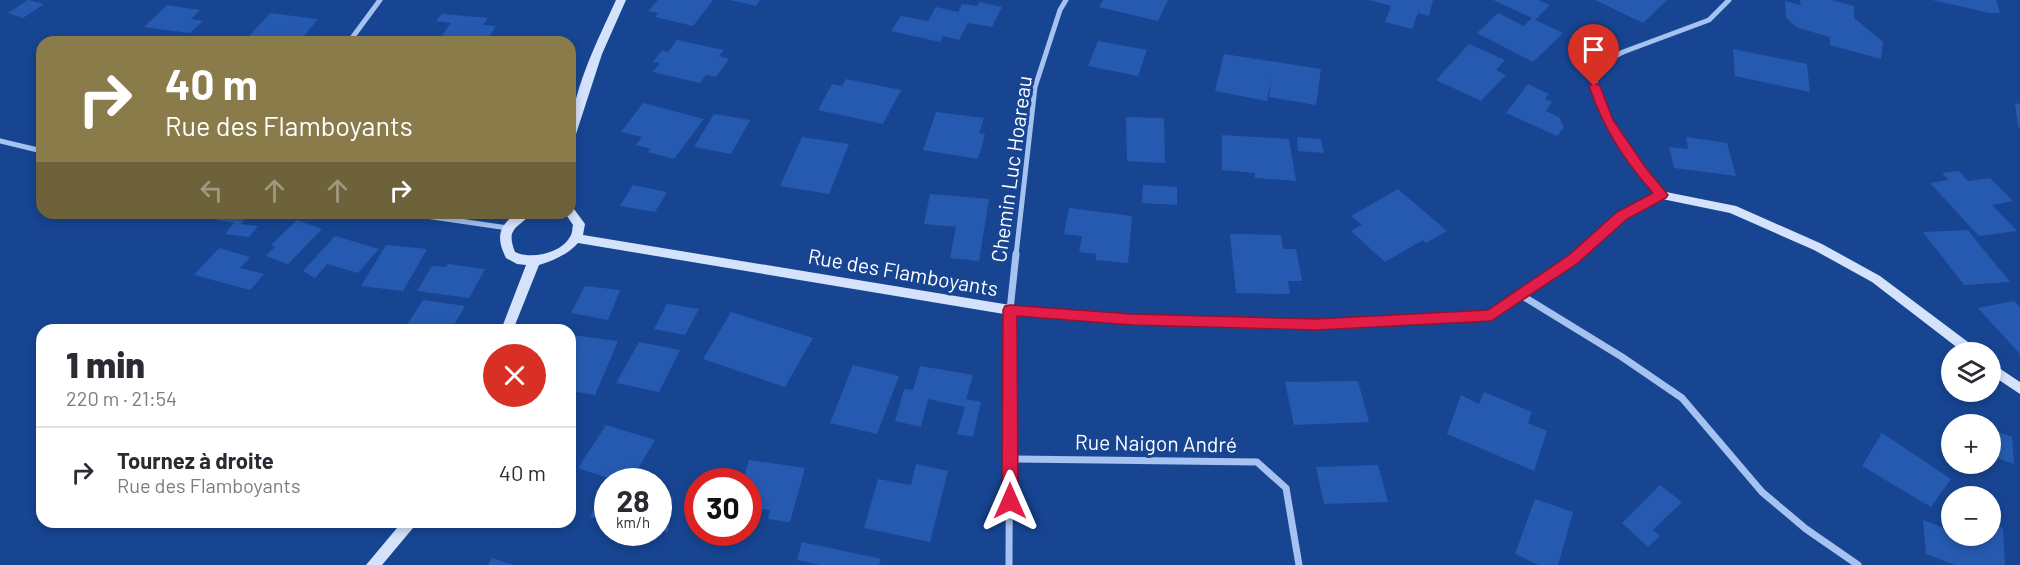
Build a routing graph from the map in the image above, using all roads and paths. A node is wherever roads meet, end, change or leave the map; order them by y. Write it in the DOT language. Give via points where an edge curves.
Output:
graph roads {
  1 [pos="380,0"];
  2 [pos="621,0"];
  3 [pos="1066,0"];
  4 [pos="1729,0"];
  5 [pos="353,36"];
  6 [pos="576,119"];
  7 [pos="0,141"];
  8 [pos="36,150"];
  9 [pos="1661,195"];
  10 [pos="446,219"];
  11 [pos="519,219"];
  12 [pos="575,219"];
  13 [pos="508,228"];
  14 [pos="575,238"];
  15 [pos="534,261"];
  16 [pos="1521,295"];
  17 [pos="1010,310"];
  18 [pos="509,324"];
  19 [pos="1959,342"];
  20 [pos="2001,375"];
  21 [pos="2020,389"];
  22 [pos="1010,459"];
  23 [pos="406,528"];
  24 [pos="373,565"];
  25 [pos="1009,565"];
  26 [pos="1299,565"];
  27 [pos="1857,565"];
  1 -- 5 [label="street"];
  2 -- 6 [label="main road" via="597,54"];
  3 -- 17 [label="street, Chemin Luc Hoareau" via="1035,87"];
  4 -- 9 [label="street" via="1709,20 1598,65 1594,86 1607,121"];
  7 -- 8 [label="street"];
  9 -- 16 [label="main road, Rue des Flamboyants" via="1622,216 1574,259"];
  9 -- 19 [label="main road" via="1732,209 1818,247 1876,279"];
  10 -- 13 [label="street"];
  11 -- 13 [label="main road"];
  12 -- 14 [label="main road"];
  13 -- 15 [label="main road" via="504,239 511,255"];
  14 -- 15 [label="main road" via="557,255"];
  14 -- 17 [label="main road, Rue des Flamboyants"];
  15 -- 18 [label="main road"];
  16 -- 17 [label="main road, Rue des Flamboyants" via="1491,315 1316,325 1132,320"];
  16 -- 27 [label="street" via="1682,398 1762,492"];
  17 -- 22 [label="street, Chemin Luc Hoareau"];
  20 -- 21 [label="main road"];
  22 -- 25 [label="street, Chemin Luc Hoareau"];
  22 -- 26 [label="street, Rue Naigon André" via="1257,462 1286,488"];
  23 -- 24 [label="main road"];
}
